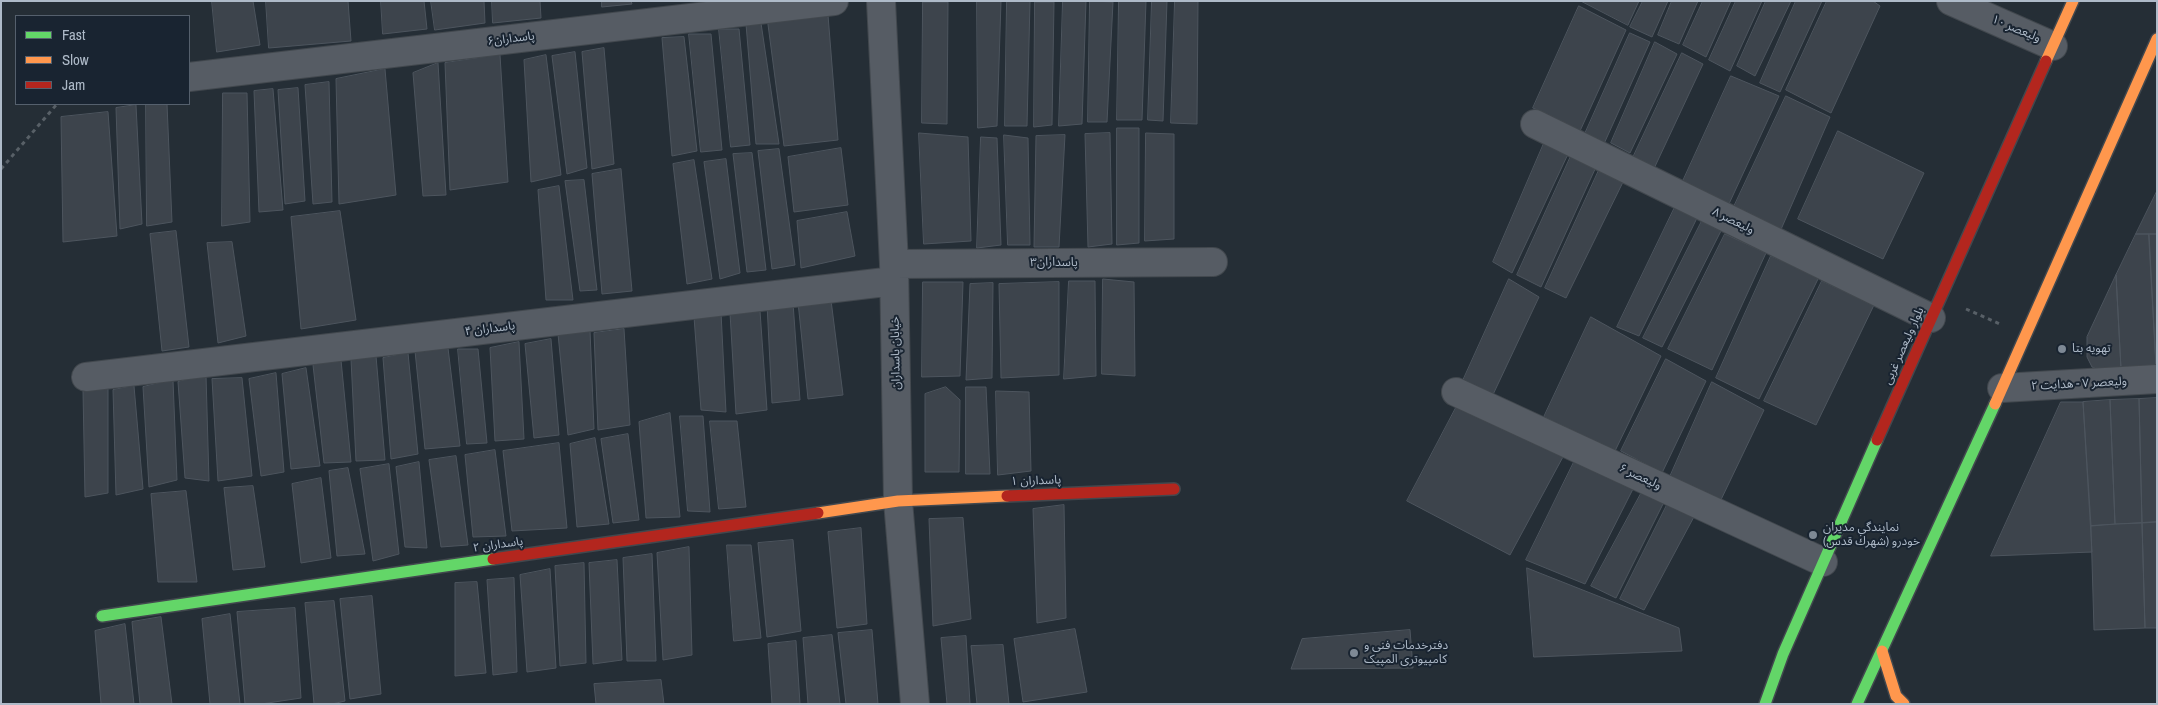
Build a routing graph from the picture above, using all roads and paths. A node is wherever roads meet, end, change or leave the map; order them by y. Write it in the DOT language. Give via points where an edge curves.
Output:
graph roads {
  1 [pos="834,1"];
  2 [pos="881,1"];
  3 [pos="1951,1"];
  4 [pos="2073,1"];
  5 [pos="2157,39"];
  6 [pos="2053,46"];
  7 [pos="190,77"];
  8 [pos="2147,81"];
  9 [pos="56,105"];
  10 [pos="1535,124"];
  11 [pos="1,168"];
  12 [pos="1213,262"];
  13 [pos="894,272"];
  14 [pos="1936,308"];
  15 [pos="2025,335"];
  16 [pos="86,377"];
  17 [pos="2157,379"];
  18 [pos="2002,388"];
  19 [pos="1456,392"];
  20 [pos="1174,489"];
  21 [pos="898,500"];
  22 [pos="1823,562"];
  23 [pos="102,616"];
  24 [pos="1882,651"];
  25 [pos="915,704"];
  26 [pos="1765,704"];
  27 [pos="1857,704"];
  28 [pos="1904,704"];
  1 -- 7 [label="street, پاسداران۶"];
  2 -- 13 [label="street, خیابان پاسداران"];
  3 -- 6 [label="street, ولیعصر ۱۰"];
  4 -- 6 [label="main road, بلوار ولیعصر غربی"];
  5 -- 8 [label="main road"];
  6 -- 14 [label="main road, بلوار ولیعصر غربی"];
  8 -- 15 [label="main road"];
  9 -- 11 [label="path"];
  10 -- 14 [label="street, ولیعصر ۸"];
  12 -- 13 [label="street, پاسداران۳"];
  13 -- 16 [label="street, پاسداران ۴"];
  13 -- 21 [label="street, خیابان پاسداران"];
  14 -- 15 [label="path"];
  14 -- 22 [label="main road, بلوار ولیعصر غربی"];
  15 -- 18 [label="main road"];
  17 -- 18 [label="street, ولیعصر ۷ - هدایت ۲"];
  18 -- 24 [label="main road"];
  19 -- 22 [label="street, ولیعصر ۶"];
  20 -- 21 [label="main road, پاسداران ۱"];
  21 -- 23 [label="main road, پاسداران ۲"];
  21 -- 25 [label="street, خیابان پاسداران"];
  22 -- 26 [label="main road, بلوار ولیعصر غربی"];
  24 -- 27 [label="main road"];
  24 -- 28 [label="main road" via="1896,696"];
}
